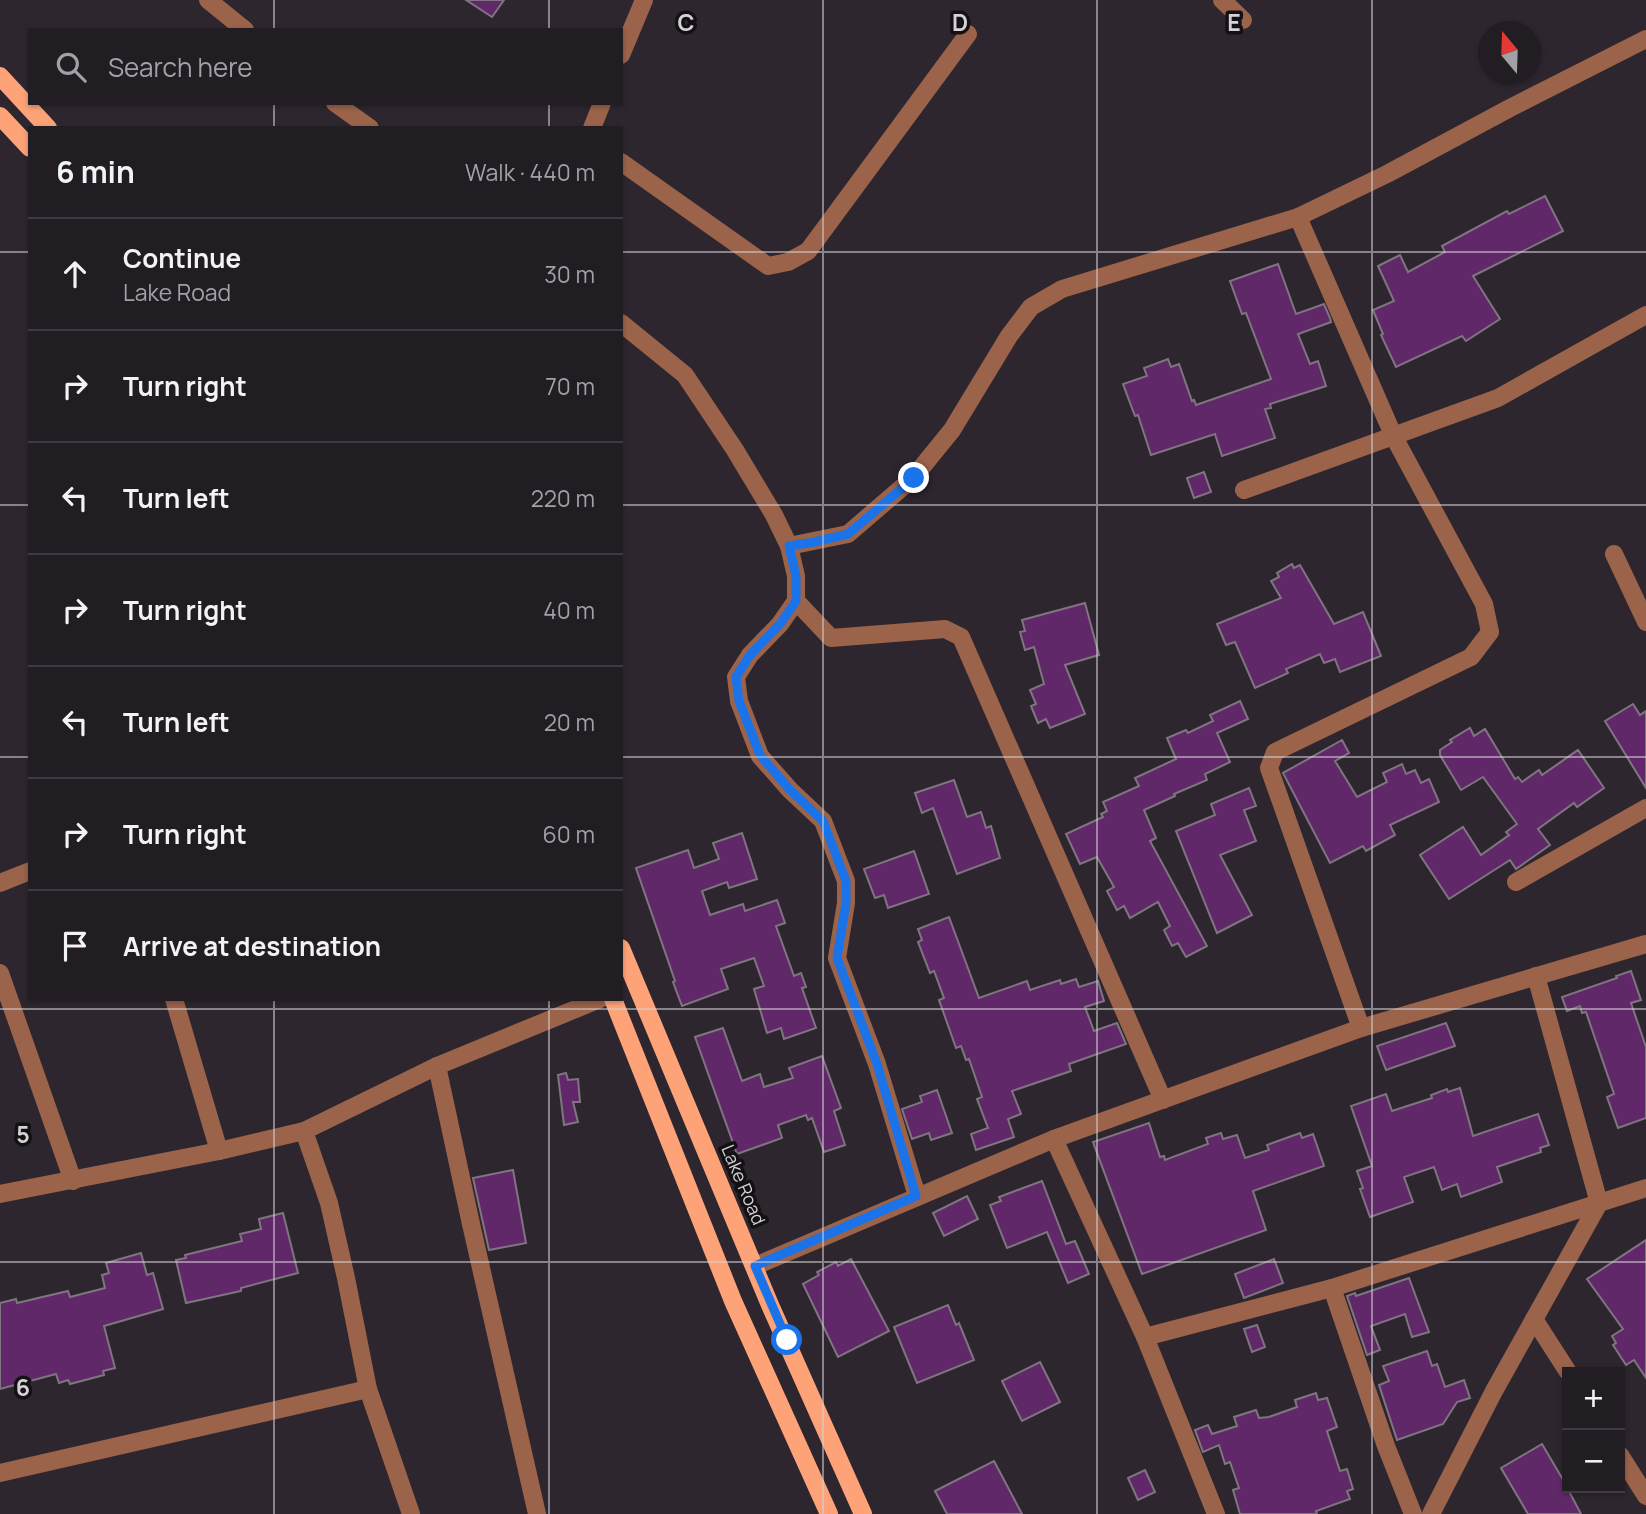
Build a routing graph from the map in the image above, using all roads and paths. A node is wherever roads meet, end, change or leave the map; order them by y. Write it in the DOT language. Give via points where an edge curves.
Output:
graph roads {
  1 [pos="208,0"];
  2 [pos="643,0"];
  3 [pos="1222,0"];
  4 [pos="1243,20"];
  5 [pos="243,28"];
  6 [pos="968,34"];
  7 [pos="1646,39"];
  8 [pos="623,50"];
  9 [pos="0,76"];
  10 [pos="338,105"];
  11 [pos="601,105"];
  12 [pos="0,116"];
  13 [pos="46,126"];
  14 [pos="367,126"];
  15 [pos="593,126"];
  16 [pos="28,146"];
  17 [pos="623,163"];
  18 [pos="1298,217"];
  19 [pos="1646,315"];
  20 [pos="623,325"];
  21 [pos="1394,437"];
  22 [pos="1244,490"];
  23 [pos="789,546"];
  24 [pos="1614,554"];
  25 [pos="796,601"];
  26 [pos="1646,622"];
  27 [pos="1646,808"];
  28 [pos="28,873"];
  29 [pos="1516,881"];
  30 [pos="0,883"];
  31 [pos="1646,944"];
  32 [pos="623,953"];
  33 [pos="0,973"];
  34 [pos="1536,976"];
  35 [pos="175,1001"];
  36 [pos="595,1001"];
  37 [pos="614,1001"];
  38 [pos="1361,1028"];
  39 [pos="437,1066"];
  40 [pos="1163,1100"];
  41 [pos="304,1131"];
  42 [pos="1054,1139"];
  43 [pos="219,1151"];
  44 [pos="73,1181"];
  45 [pos="1646,1188"];
  46 [pos="0,1194"];
  47 [pos="916,1196"];
  48 [pos="1599,1202"];
  49 [pos="755,1266"];
  50 [pos="1332,1288"];
  51 [pos="1534,1319"];
  52 [pos="1145,1337"];
  53 [pos="1565,1367"];
  54 [pos="368,1389"];
  55 [pos="1625,1463"];
  56 [pos="0,1473"];
  57 [pos="1646,1496"];
  58 [pos="411,1514"];
  59 [pos="537,1514"];
  60 [pos="829,1514"];
  61 [pos="863,1514"];
  62 [pos="1216,1514"];
  63 [pos="1413,1514"];
  64 [pos="1431,1514"];
  1 -- 5 [label="street"];
  2 -- 8 [label="street"];
  3 -- 4 [label="street"];
  6 -- 17 [label="street" via="808,251 788,262 768,266"];
  7 -- 18 [label="street"];
  9 -- 13 [label="main road"];
  10 -- 14 [label="street"];
  11 -- 15 [label="street"];
  12 -- 16 [label="main road"];
  18 -- 21 [label="street"];
  18 -- 23 [label="street" via="1062,289 1031,307 952,430 914,478 848,534"];
  19 -- 21 [label="street" via="1498,398"];
  20 -- 23 [label="street" via="685,375 748,471"];
  21 -- 22 [label="street"];
  21 -- 38 [label="street" via="1484,604 1489,632 1471,657 1275,752 1269,768"];
  23 -- 25 [label="street"];
  24 -- 26 [label="street"];
  25 -- 40 [label="street" via="831,638 945,629 961,637"];
  25 -- 47 [label="street" via="736,677 739,701 760,755 823,821 846,881 837,958 877,1064"];
  27 -- 29 [label="street"];
  28 -- 30 [label="street"];
  31 -- 34 [label="street"];
  32 -- 49 [label="main road, Lake Road"];
  33 -- 44 [label="street"];
  34 -- 38 [label="street"];
  34 -- 48 [label="street"];
  35 -- 43 [label="street"];
  36 -- 39 [label="street"];
  37 -- 60 [label="main road" via="733,1301"];
  38 -- 40 [label="street"];
  39 -- 41 [label="street"];
  39 -- 59 [label="street"];
  40 -- 42 [label="street"];
  41 -- 43 [label="street"];
  41 -- 54 [label="street" via="329,1203"];
  42 -- 47 [label="street"];
  42 -- 52 [label="street"];
  43 -- 44 [label="street"];
  44 -- 46 [label="street"];
  45 -- 48 [label="street"];
  47 -- 49 [label="street"];
  48 -- 50 [label="street"];
  48 -- 51 [label="street"];
  49 -- 61 [label="main road, Lake Road"];
  50 -- 52 [label="street"];
  50 -- 63 [label="street"];
  51 -- 53 [label="street"];
  51 -- 64 [label="street"];
  52 -- 62 [label="street"];
  54 -- 56 [label="street"];
  54 -- 58 [label="street"];
  55 -- 57 [label="street"];
}
